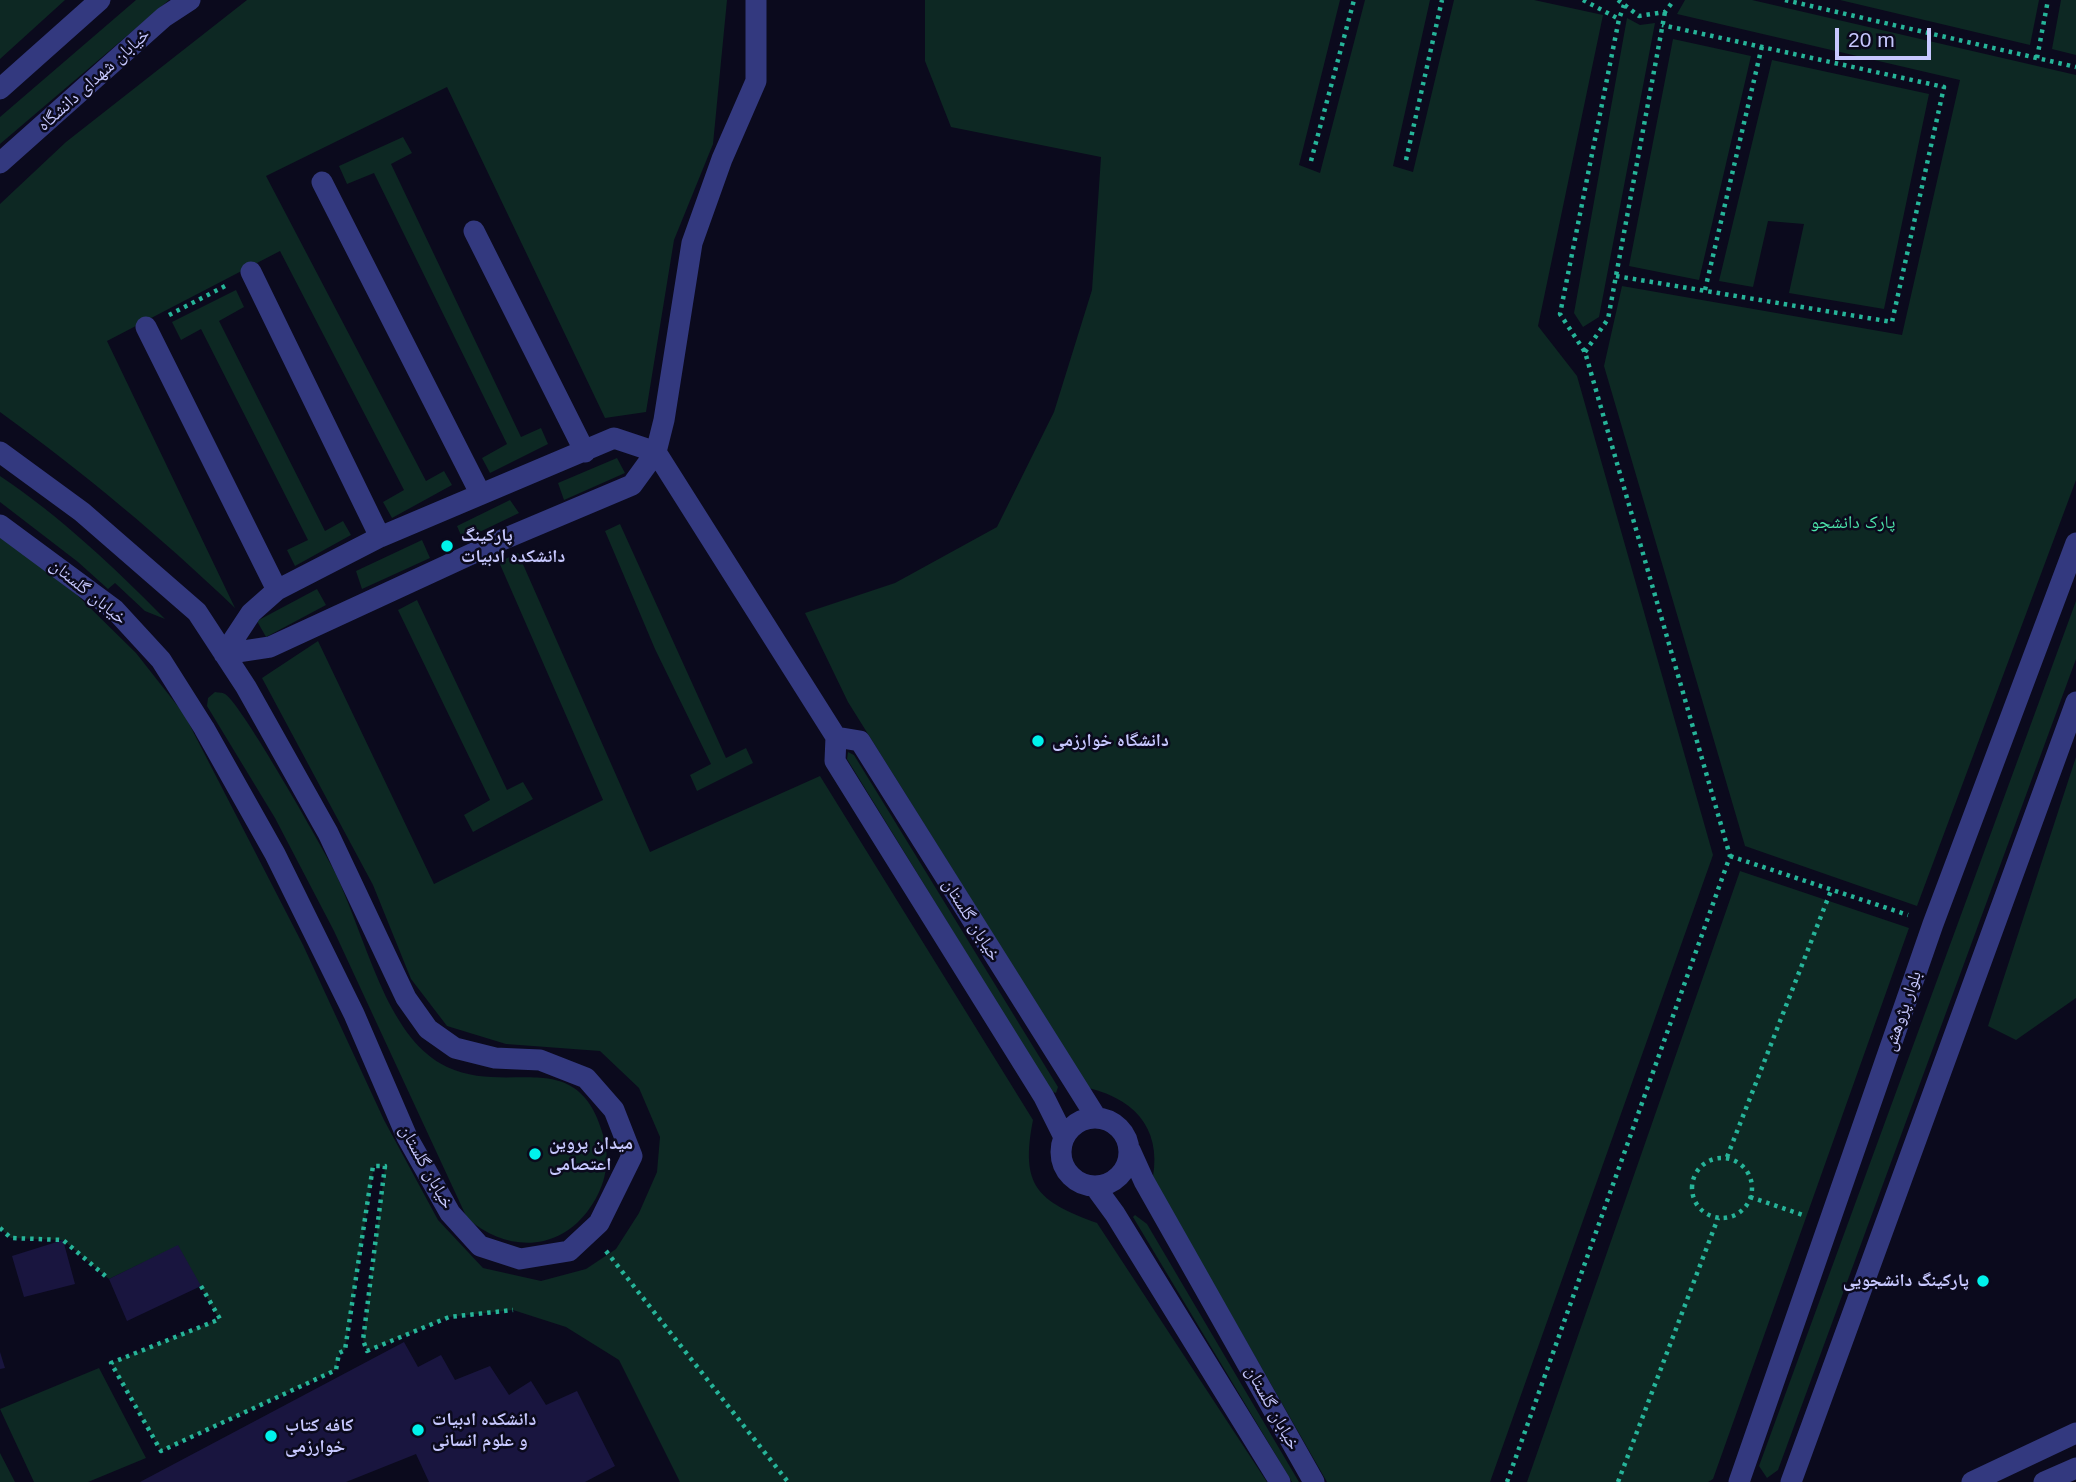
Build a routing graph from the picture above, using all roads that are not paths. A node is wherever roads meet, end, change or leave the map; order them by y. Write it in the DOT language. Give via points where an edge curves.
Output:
graph roads {
  1 [pos="100,0"];
  2 [pos="190,0"];
  3 [pos="756,0"];
  4 [pos="0,89"];
  5 [pos="0,163"];
  6 [pos="322,182"];
  7 [pos="474,232"];
  8 [pos="251,272"];
  9 [pos="146,327"];
  10 [pos="586,452"];
  11 [pos="656,452"];
  12 [pos="0,453"];
  13 [pos="480,493"];
  14 [pos="0,525"];
  15 [pos="380,537"];
  16 [pos="2076,543"];
  17 [pos="277,590"];
  18 [pos="224,654"];
  19 [pos="2076,702"];
  20 [pos="836,737"];
  21 [pos="1096,1117"];
  22 [pos="1064,1137"];
  23 [pos="1130,1150"];
  24 [pos="1096,1188"];
  25 [pos="2076,1433"];
  26 [pos="2076,1468"];
  27 [pos="1280,1482"];
  28 [pos="1314,1482"];
  29 [pos="1739,1482"];
  30 [pos="1791,1482"];
  31 [pos="1972,1482"];
  32 [pos="2044,1482"];
  1 -- 4 [label="lane"];
  2 -- 5 [label="lane, خیابان شهدای دانشگاه" via="164,17"];
  3 -- 11 [label="lane" via="756,81 692,243"];
  6 -- 13 [label="lane"];
  7 -- 10 [label="lane"];
  8 -- 15 [label="lane"];
  9 -- 17 [label="lane"];
  10 -- 11 [label="lane" via="614,438"];
  10 -- 13 [label="lane"];
  11 -- 18 [label="lane" via="632,485 270,647"];
  11 -- 20 [label="lane, خیابان گلستان"];
  12 -- 18 [label="lane, خیابان گلستان" via="82,512 197,612"];
  13 -- 15 [label="lane"];
  14 -- 18 [label="lane, خیابان گلستان" via="115,610 161,660 275,855 354,1014 407,1136 450,1213 481,1246 520,1259 569,1251 599,1223 632,1156 614,1110 586,1078 540,1060 495,1058 455,1048 428,1029 406,998 328,833"];
  15 -- 17 [label="lane"];
  16 -- 29 [label="lane, بلوار پژوهش" via="1933,924"];
  17 -- 18 [label="lane" via="251,613"];
  19 -- 30 [label="lane"];
  20 -- 21 [label="lane, خیابان گلستان" via="860,741"];
  20 -- 22 [label="lane, خیابان گلستان" via="835,761 1044,1097"];
  21 -- 22 [label="lane" via="1078,1122"];
  21 -- 23 [label="lane" via="1113,1122 1125,1134"];
  22 -- 24 [label="lane" via="1060,1160 1073,1180"];
  23 -- 24 [label="lane" via="1121,1176"];
  23 -- 28 [label="lane, خیابان گلستان"];
  24 -- 27 [label="lane, خیابان گلستان"];
  25 -- 31 [label="lane"];
  26 -- 32 [label="lane"];
}
